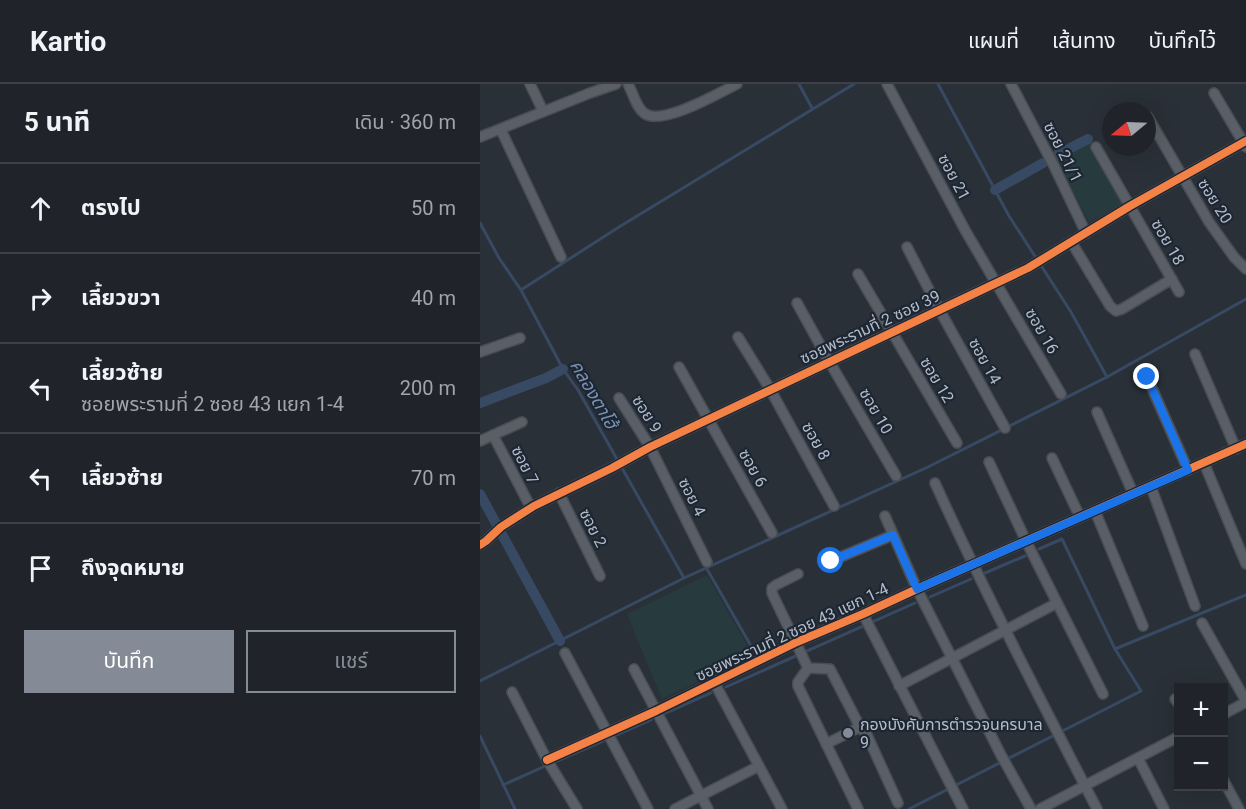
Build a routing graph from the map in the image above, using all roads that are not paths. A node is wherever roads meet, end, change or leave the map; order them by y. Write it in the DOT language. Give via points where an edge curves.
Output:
graph roads {
  1 [pos="530,84"];
  2 [pos="616,84"];
  3 [pos="628,84"];
  4 [pos="737,84"];
  5 [pos="887,84"];
  6 [pos="1011,84"];
  7 [pos="1214,93"];
  8 [pos="543,111"];
  9 [pos="501,130"];
  10 [pos="1156,131"];
  11 [pos="481,135"];
  12 [pos="1245,144"];
  13 [pos="1096,147"];
  14 [pos="1182,177"];
  15 [pos="1130,206"];
  16 [pos="1086,233"];
  17 [pos="1072,243"];
  18 [pos="907,246"];
  19 [pos="561,257"];
  20 [pos="1246,269"];
  21 [pos="858,274"];
  22 [pos="1172,279"];
  23 [pos="996,283"];
  24 [pos="1179,292"];
  25 [pos="797,303"];
  26 [pos="939,309"];
  27 [pos="891,332"];
  28 [pos="738,337"];
  29 [pos="520,338"];
  30 [pos="480,352"];
  31 [pos="1195,354"];
  32 [pos="830,361"];
  33 [pos="680,367"];
  34 [pos="1147,377"];
  35 [pos="771,389"];
  36 [pos="1061,394"];
  37 [pos="619,398"];
  38 [pos="1097,412"];
  39 [pos="708,419"];
  40 [pos="522,422"];
  41 [pos="1005,428"];
  42 [pos="493,435"];
  43 [pos="480,441"];
  44 [pos="957,443"];
  45 [pos="1246,444"];
  46 [pos="650,447"];
  47 [pos="1236,449"];
  48 [pos="1052,458"];
  49 [pos="989,462"];
  50 [pos="1204,463"];
  51 [pos="1188,470"];
  52 [pos="896,476"];
  53 [pos="935,483"];
  54 [pos="1150,487"];
  55 [pos="559,493"];
  56 [pos="1133,494"];
  57 [pos="834,506"];
  58 [pos="531,508"];
  59 [pos="1095,511"];
  60 [pos="885,516"];
  61 [pos="1080,517"];
  62 [pos="772,533"];
  63 [pos="893,535"];
  64 [pos="1026,541"];
  65 [pos="480,545"];
  66 [pos="831,561"];
  67 [pos="707,562"];
  68 [pos="1246,564"];
  69 [pos="972,565"];
  70 [pos="798,574"];
  71 [pos="600,576"];
  72 [pos="917,589"];
  73 [pos="1057,603"];
  74 [pos="1195,606"];
  75 [pos="863,614"];
  76 [pos="1202,623"];
  77 [pos="1143,626"];
  78 [pos="1005,631"];
  79 [pos="797,642"];
  80 [pos="565,653"];
  81 [pos="952,657"];
  82 [pos="808,668"];
  83 [pos="634,669"];
  84 [pos="714,682"];
  85 [pos="899,686"];
  86 [pos="512,692"];
  87 [pos="1103,694"];
  88 [pos="1246,702"];
  89 [pos="656,711"];
  90 [pos="1228,712"];
  91 [pos="860,727"];
  92 [pos="607,733"];
  93 [pos="1174,740"];
  94 [pos="826,744"];
  95 [pos="1138,758"];
  96 [pos="548,760"];
  97 [pos="759,766"];
  98 [pos="1085,786"];
  99 [pos="1228,788"];
  100 [pos="701,796"];
  101 [pos="898,803"];
  102 [pos="577,809"];
  103 [pos="648,809"];
  104 [pos="675,809"];
  105 [pos="708,809"];
  106 [pos="782,809"];
  107 [pos="858,809"];
  108 [pos="963,809"];
  109 [pos="1031,809"];
  110 [pos="1040,809"];
  111 [pos="1097,809"];
  112 [pos="1164,809"];
  113 [pos="1239,809"];
  1 -- 8 [label="street"];
  2 -- 8 [label="street"];
  3 -- 4 [label="street" via="644,113 653,117 679,111"];
  5 -- 23 [label="street, ซอย 21"];
  6 -- 16 [label="street, ซอย 21/1"];
  7 -- 12 [label="street"];
  8 -- 9 [label="street"];
  9 -- 11 [label="street"];
  9 -- 19 [label="street"];
  10 -- 14 [label="street, ซอย 20"];
  12 -- 14 [label="street, ซอยพระรามที่ 2 ซอย 39"];
  13 -- 15 [label="street, ซอย 18"];
  14 -- 15 [label="street, ซอยพระรามที่ 2 ซอย 39"];
  14 -- 20 [label="street, ซอย 20" via="1209,222"];
  15 -- 16 [label="street, ซอยพระรามที่ 2 ซอย 39"];
  15 -- 22 [label="street, ซอย 18"];
  16 -- 17 [label="street, ซอยพระรามที่ 2 ซอย 39"];
  17 -- 22 [label="street" via="1116,311"];
  17 -- 23 [label="street, ซอยพระรามที่ 2 ซอย 39"];
  18 -- 26 [label="street, ซอย 14"];
  21 -- 27 [label="street, ซอย 12"];
  22 -- 24 [label="street, ซอย 18"];
  23 -- 26 [label="street, ซอยพระรามที่ 2 ซอย 39"];
  23 -- 36 [label="street, ซอย 16"];
  25 -- 32 [label="street, ซอย 10"];
  26 -- 27 [label="street, ซอยพระรามที่ 2 ซอย 39"];
  26 -- 41 [label="street, ซอย 14"];
  27 -- 32 [label="street, ซอยพระรามที่ 2 ซอย 39"];
  27 -- 44 [label="street, ซอย 12"];
  28 -- 35 [label="street, ซอย 8"];
  29 -- 30 [label="street"];
  31 -- 47 [label="street"];
  32 -- 35 [label="street, ซอยพระรามที่ 2 ซอย 39"];
  32 -- 52 [label="street, ซอย 10"];
  33 -- 39 [label="street, ซอย 6"];
  34 -- 51 [label="street"];
  35 -- 39 [label="street, ซอยพระรามที่ 2 ซอย 39"];
  35 -- 57 [label="street, ซอย 8"];
  37 -- 46 [label="street, ซอย 9"];
  38 -- 56 [label="street"];
  39 -- 46 [label="street, ซอยพระรามที่ 2 ซอย 39"];
  39 -- 62 [label="street, ซอย 6"];
  40 -- 42 [label="street, ซอย 7"];
  42 -- 43 [label="street, ซอย 7"];
  42 -- 58 [label="street, ซอย 7"];
  45 -- 47 [label="street, ซอยพระรามที่ 2 ซอย 43 แยก 1-4"];
  46 -- 55 [label="street, ซอยพระรามที่ 2 ซอย 39"];
  46 -- 67 [label="street, ซอย 4"];
  47 -- 50 [label="street, ซอยพระรามที่ 2 ซอย 43 แยก 1-4"];
  48 -- 61 [label="street"];
  49 -- 64 [label="street"];
  50 -- 51 [label="street, ซอยพระรามที่ 2 ซอย 43 แยก 1-4"];
  50 -- 68 [label="street"];
  51 -- 54 [label="street, ซอยพระรามที่ 2 ซอย 43 แยก 1-4"];
  53 -- 69 [label="street"];
  54 -- 56 [label="street, ซอยพระรามที่ 2 ซอย 43 แยก 1-4"];
  54 -- 74 [label="street"];
  55 -- 58 [label="street, ซอยพระรามที่ 2 ซอย 39"];
  55 -- 71 [label="street, ซอย 2"];
  56 -- 59 [label="street, ซอยพระรามที่ 2 ซอย 43 แยก 1-4"];
  58 -- 65 [label="street, ซอยพระรามที่ 2 ซอย 39"];
  59 -- 61 [label="street, ซอยพระรามที่ 2 ซอย 43 แยก 1-4"];
  59 -- 77 [label="street"];
  60 -- 63 [label="street"];
  61 -- 64 [label="street, ซอยพระรามที่ 2 ซอย 43 แยก 1-4"];
  63 -- 66 [label="street"];
  63 -- 72 [label="street"];
  64 -- 69 [label="street, ซอยพระรามที่ 2 ซอย 43 แยก 1-4"];
  64 -- 73 [label="street"];
  69 -- 72 [label="street, ซอยพระรามที่ 2 ซอย 43 แยก 1-4"];
  69 -- 78 [label="street"];
  70 -- 79 [label="street" via="772,588"];
  72 -- 75 [label="street, ซอยพระรามที่ 2 ซอย 43 แยก 1-4"];
  72 -- 81 [label="street"];
  73 -- 78 [label="street"];
  73 -- 87 [label="street"];
  75 -- 79 [label="street, ซอยพระรามที่ 2 ซอย 43 แยก 1-4"];
  75 -- 85 [label="street"];
  76 -- 88 [label="street"];
  78 -- 81 [label="street"];
  78 -- 98 [label="street"];
  79 -- 82 [label="street"];
  79 -- 84 [label="street, ซอยพระรามที่ 2 ซอย 43 แยก 1-4"];
  80 -- 92 [label="street"];
  81 -- 85 [label="street"];
  81 -- 109 [label="street"];
  82 -- 91 [label="street" via="830,669"];
  82 -- 94 [label="street" via="798,686"];
  83 -- 89 [label="street"];
  84 -- 89 [label="street, ซอยพระรามที่ 2 ซอย 43 แยก 1-4"];
  84 -- 97 [label="street"];
  85 -- 108 [label="street"];
  86 -- 96 [label="street"];
  88 -- 90 [label="street"];
  89 -- 92 [label="street, ซอยพระรามที่ 2 ซอย 43 แยก 1-4"];
  89 -- 100 [label="street"];
  91 -- 94 [label="street"];
  91 -- 101 [label="street"];
  92 -- 96 [label="street, ซอยพระรามที่ 2 ซอย 43 แยก 1-4"];
  92 -- 103 [label="street"];
  93 -- 95 [label="street"];
  94 -- 107 [label="street"];
  95 -- 98 [label="street"];
  95 -- 112 [label="street"];
  96 -- 102 [label="street"];
  97 -- 100 [label="street"];
  97 -- 106 [label="street"];
  98 -- 110 [label="street"];
  98 -- 111 [label="street"];
  99 -- 113 [label="street"];
  100 -- 104 [label="street"];
  100 -- 105 [label="street"];
}
